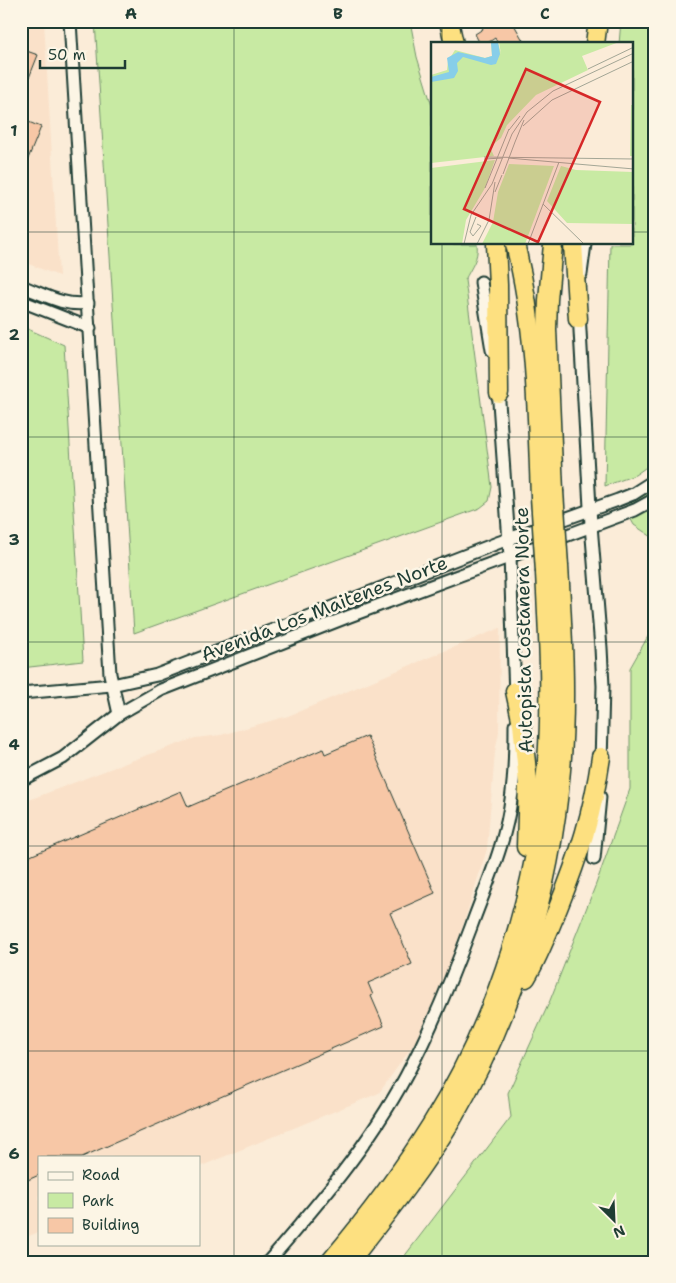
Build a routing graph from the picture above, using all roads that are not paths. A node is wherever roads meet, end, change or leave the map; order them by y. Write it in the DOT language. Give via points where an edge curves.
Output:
graph roads {
  1 [pos="70,21"];
  2 [pos="603,21"];
  3 [pos="596,34"];
  4 [pos="496,245"];
  5 [pos="515,245"];
  6 [pos="553,245"];
  7 [pos="573,245"];
  8 [pos="585,245"];
  9 [pos="481,282"];
  10 [pos="21,286"];
  11 [pos="21,301"];
  12 [pos="88,303"];
  13 [pos="578,319"];
  14 [pos="90,328"];
  15 [pos="499,394"];
  16 [pos="655,480"];
  17 [pos="548,494"];
  18 [pos="655,499"];
  19 [pos="591,510"];
  20 [pos="592,525"];
  21 [pos="509,539"];
  22 [pos="510,556"];
  23 [pos="552,569"];
  24 [pos="345,602"];
  25 [pos="350,616"];
  26 [pos="112,685"];
  27 [pos="515,691"];
  28 [pos="21,693"];
  29 [pos="119,714"];
  30 [pos="601,757"];
  31 [pos="21,780"];
  32 [pos="594,859"];
  33 [pos="506,965"];
  34 [pos="499,1024"];
  35 [pos="268,1262"];
  36 [pos="330,1262"];
  37 [pos="349,1262"];
  1 -- 12 [label="street"];
  2 -- 3 [label="highway"];
  4 -- 15 [label="highway"];
  5 -- 17 [label="highway, Autopista Costanera Norte" via="525,288"];
  6 -- 17 [label="highway, Autopista Costanera Norte" via="547,329"];
  7 -- 13 [label="highway"];
  8 -- 13 [label="street"];
  9 -- 15 [label="street"];
  10 -- 12 [label="street" via="63,302"];
  11 -- 14 [label="street"];
  12 -- 14 [label="street"];
  13 -- 19 [label="street"];
  14 -- 26 [label="street"];
  15 -- 21 [label="street"];
  16 -- 19 [label="street" via="633,494"];
  17 -- 23 [label="highway, Autopista Costanera Norte, bridge"];
  18 -- 20 [label="street, Avenida Los Maitenes Norte"];
  19 -- 20 [label="street"];
  19 -- 21 [label="street"];
  20 -- 22 [label="street, Avenida Los Maitenes Norte"];
  20 -- 30 [label="street" via="603,686"];
  21 -- 22 [label="street"];
  21 -- 24 [label="street"];
  22 -- 25 [label="street, Avenida Los Maitenes Norte"];
  22 -- 27 [label="street"];
  23 -- 33 [label="highway, Autopista Costanera Norte" via="546,779 526,895"];
  23 -- 34 [label="highway, Autopista Costanera Norte" via="564,702 557,811 533,928"];
  24 -- 25 [label="street"];
  24 -- 26 [label="street" via="170,670"];
  25 -- 29 [label="street, Avenida Los Maitenes Norte" via="161,690"];
  26 -- 28 [label="street"];
  26 -- 29 [label="street"];
  27 -- 33 [label="highway" via="526,753 529,805 524,866"];
  27 -- 35 [label="street" via="514,780 504,834 439,1009 406,1077 370,1135 329,1191"];
  29 -- 31 [label="street, Avenida Los Maitenes Norte" via="63,758"];
  30 -- 32 [label="street"];
  30 -- 34 [label="highway" via="590,818 570,876 544,944"];
  33 -- 36 [label="highway, Autopista Costanera Norte" via="490,1009 432,1124"];
  34 -- 37 [label="highway, Autopista Costanera Norte" via="459,1106 433,1149"];
}
